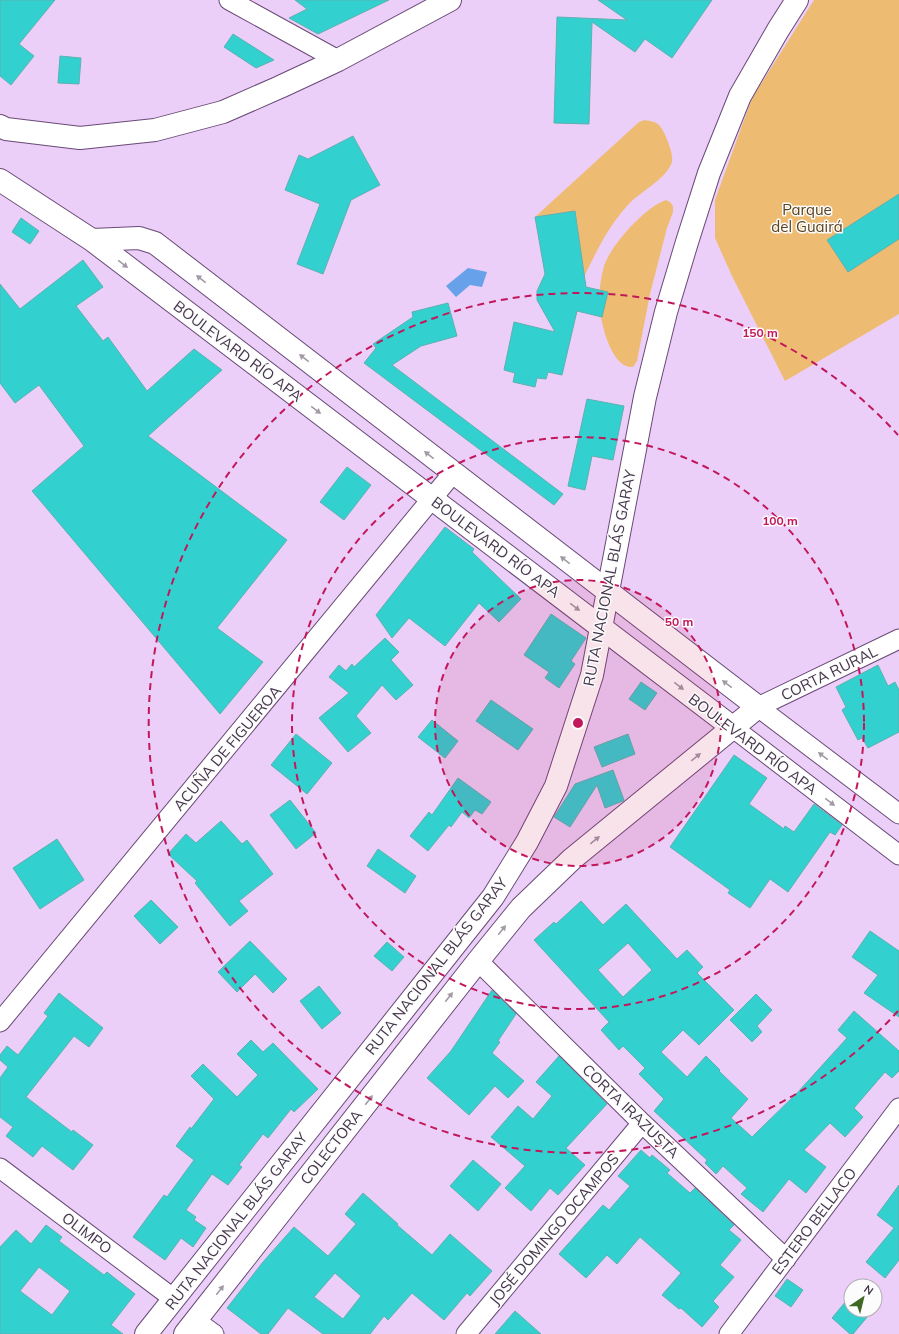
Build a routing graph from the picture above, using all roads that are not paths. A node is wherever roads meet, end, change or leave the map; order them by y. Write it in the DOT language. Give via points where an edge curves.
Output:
graph roads {
  1 [pos="229,0"];
  2 [pos="450,0"];
  3 [pos="797,0"];
  4 [pos="338,60"];
  5 [pos="2,130"];
  6 [pos="0,180"];
  7 [pos="92,240"];
  8 [pos="453,474"];
  9 [pos="433,499"];
  10 [pos="607,592"];
  11 [pos="602,627"];
  12 [pos="899,638"];
  13 [pos="758,707"];
  14 [pos="732,728"];
  15 [pos="899,814"];
  16 [pos="899,855"];
  17 [pos="478,960"];
  18 [pos="0,1022"];
  19 [pos="899,1108"];
  20 [pos="642,1123"];
  21 [pos="0,1168"];
  22 [pos="786,1259"];
  23 [pos="174,1299"];
  24 [pos="190,1327"];
  25 [pos="146,1334"];
  26 [pos="214,1334"];
  27 [pos="466,1334"];
  28 [pos="729,1334"];
  1 -- 4 [label="street"];
  2 -- 4 [label="main road"];
  3 -- 10 [label="main road, RUTA NACIONAL BLÁS GARAY" via="740,96 709,173 666,312 645,397"];
  4 -- 5 [label="main road" via="223,112 155,130 80,138"];
  6 -- 7 [label="main road, BOULEVARD RÍO APA"];
  8 -- 7 [label="main road, one-way" via="155,243 139,238"];
  7 -- 9 [label="main road, BOULEVARD RÍO APA, one-way"];
  8 -- 9 [label="street, ACUÑA DE FIGUEROA"];
  10 -- 8 [label="main road, one-way"];
  9 -- 11 [label="main road, BOULEVARD RÍO APA, one-way"];
  9 -- 18 [label="street, ACUÑA DE FIGUEROA"];
  10 -- 11 [label="main road, RUTA NACIONAL BLÁS GARAY"];
  13 -- 10 [label="main road, one-way"];
  11 -- 14 [label="main road, BOULEVARD RÍO APA, one-way"];
  11 -- 23 [label="main road, RUTA NACIONAL BLÁS GARAY" via="592,676 556,786 527,842 493,897"];
  12 -- 13 [label="street, CORTA RURAL"];
  13 -- 14 [label="main road, COLECTORA"];
  15 -- 13 [label="street, one-way"];
  14 -- 16 [label="street, BOULEVARD RÍO APA, one-way"];
  17 -- 14 [label="main road, COLECTORA, one-way" via="521,908 572,859"];
  17 -- 20 [label="street, CORTA IRAZUSTA"];
  24 -- 17 [label="main road, COLECTORA, one-way"];
  19 -- 22 [label="street, ESTERO BELLACO"];
  20 -- 22 [label="street, CORTA IRAZUSTA"];
  20 -- 27 [label="street, JOSÉ DOMINGO OCAMPOS"];
  21 -- 23 [label="street, OLIMPO"];
  22 -- 28 [label="street, ESTERO BELLACO"];
  23 -- 25 [label="main road, RUTA NACIONAL BLÁS GARAY"];
  24 -- 26 [label="street"];
}
